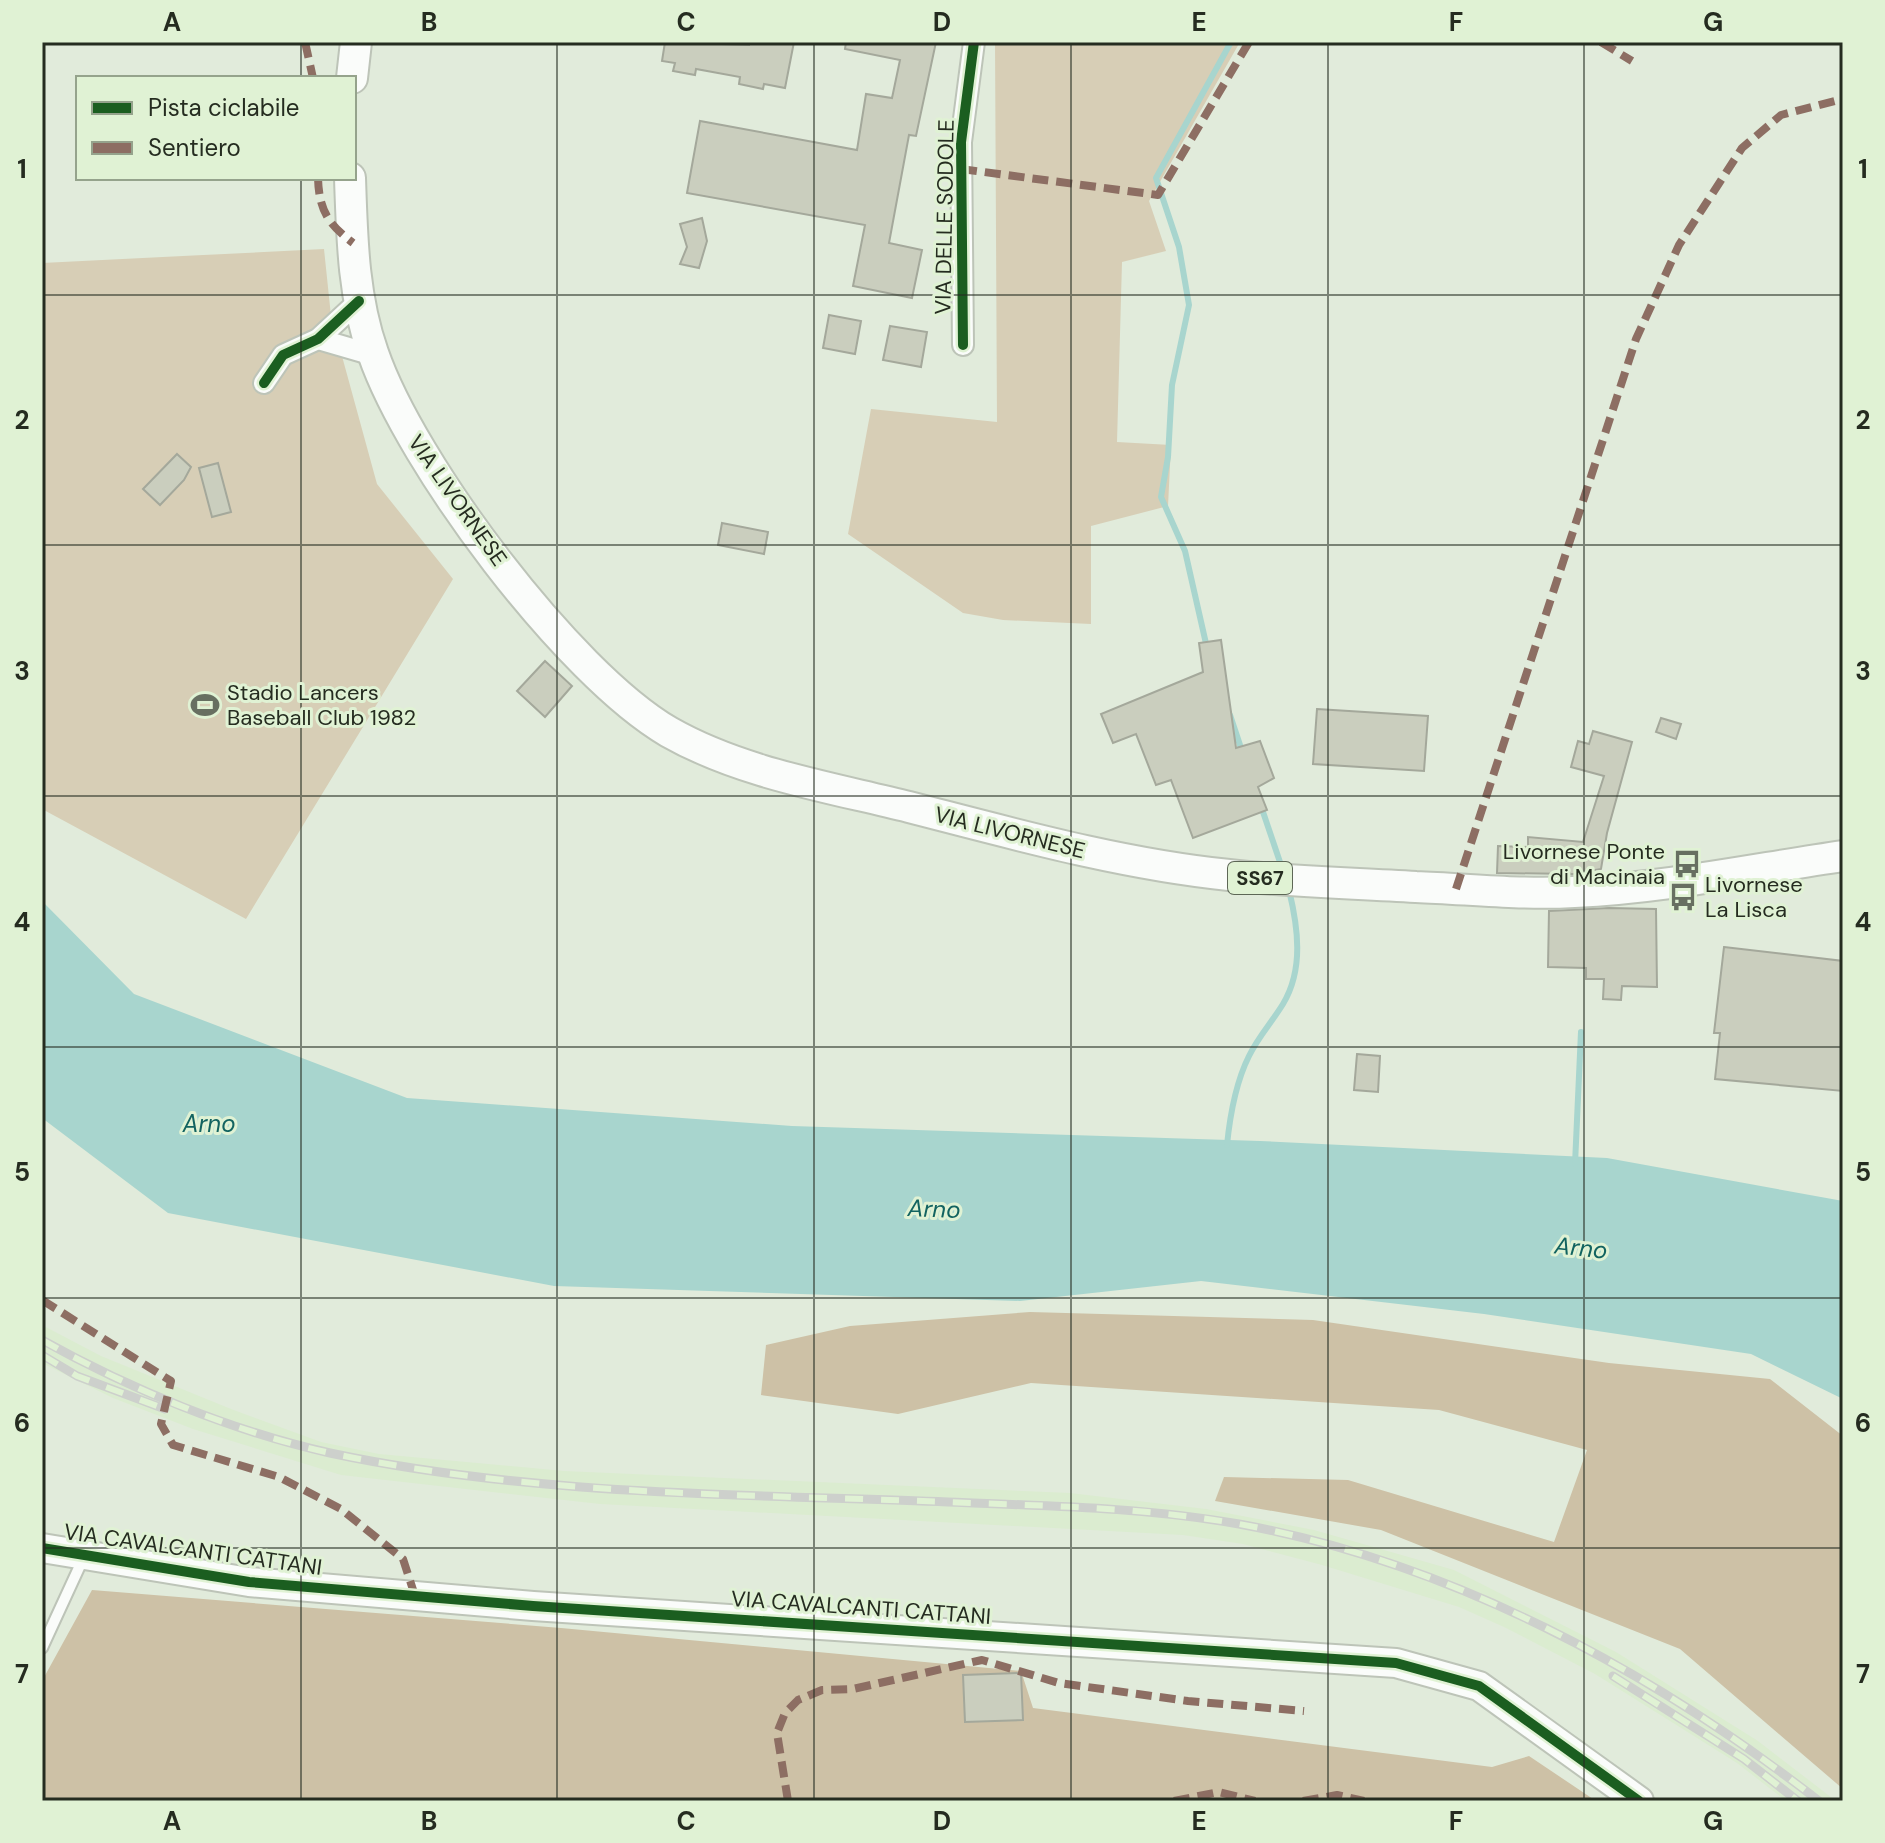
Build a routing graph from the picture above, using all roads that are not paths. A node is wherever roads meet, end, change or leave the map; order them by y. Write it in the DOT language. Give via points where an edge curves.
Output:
graph roads {
  1 [pos="356,42"];
  2 [pos="974,42"];
  3 [pos="352,76"];
  4 [pos="350,180"];
  5 [pos="359,301"];
  6 [pos="318,339"];
  7 [pos="963,345"];
  8 [pos="373,355"];
  9 [pos="264,383"];
  10 [pos="1843,856"];
  11 [pos="42,1548"];
  12 [pos="85,1556"];
  13 [pos="42,1648"];
  14 [pos="1639,1801"];
  1 -- 3 [label="main road"];
  2 -- 7 [label="street, VIA DELLE SODOLE" via="961,142"];
  4 -- 5 [label="main road, VIA LIVORNESE"];
  5 -- 6 [label="street"];
  5 -- 8 [label="main road, VIA LIVORNESE"];
  6 -- 8 [label="street"];
  6 -- 9 [label="street" via="283,355"];
  8 -- 10 [label="main road, VIA LIVORNESE / SS67" via="423,455 476,531 543,616 614,692 691,743 779,774 1037,840 1228,875 1578,892"];
  11 -- 12 [label="street, VIA CAVALCANTI CATTANI"];
  12 -- 13 [label="lane"];
  12 -- 14 [label="street, VIA CAVALCANTI CATTANI" via="249,1582 400,1595 1396,1663 1479,1686"];
}
